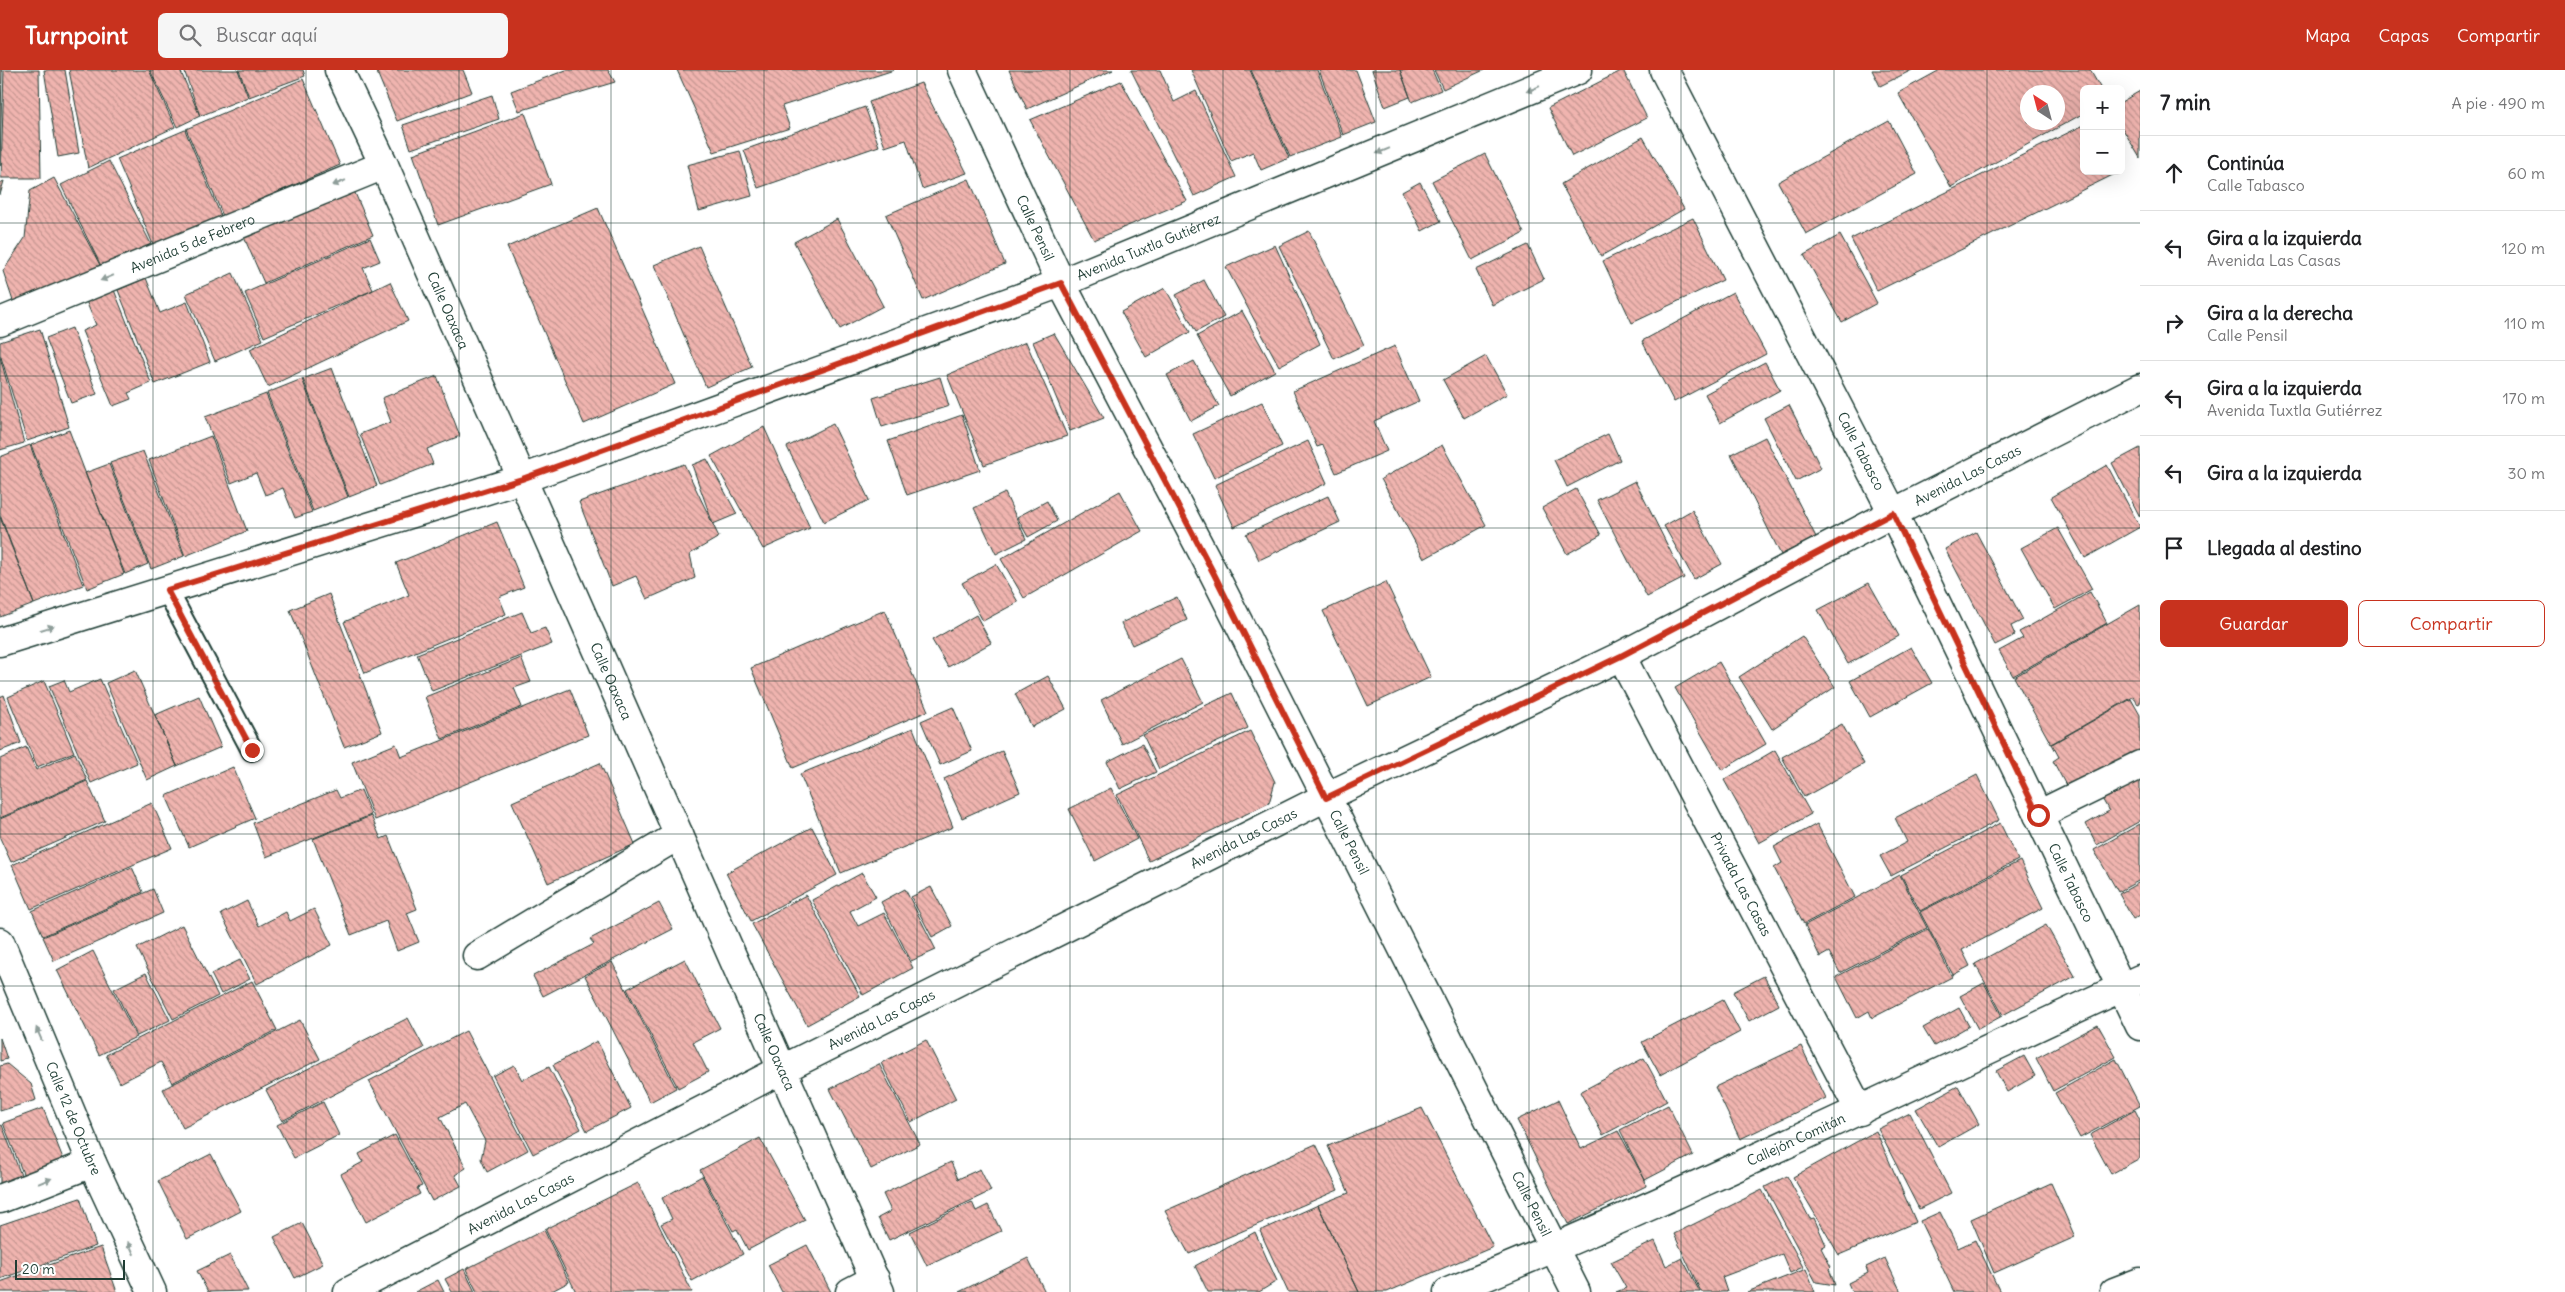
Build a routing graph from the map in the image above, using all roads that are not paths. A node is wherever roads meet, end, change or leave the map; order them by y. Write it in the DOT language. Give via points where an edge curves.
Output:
graph roads {
  1 [pos="339,70"];
  2 [pos="962,70"];
  3 [pos="1578,70"];
  4 [pos="1664,70"];
  5 [pos="384,165"];
  6 [pos="1061,283"];
  7 [pos="0,322"];
  8 [pos="2140,388"];
  9 [pos="522,479"];
  10 [pos="1893,513"];
  11 [pos="167,590"];
  12 [pos="0,642"];
  13 [pos="1621,656"];
  14 [pos="252,750"];
  15 [pos="2140,765"];
  16 [pos="1326,798"];
  17 [pos="2038,815"];
  18 [pos="679,834"];
  19 [pos="0,942"];
  20 [pos="477,956"];
  21 [pos="2131,983"];
  22 [pos="2140,1026"];
  23 [pos="783,1069"];
  24 [pos="1860,1112"];
  25 [pos="92,1163"];
  26 [pos="0,1199"];
  27 [pos="1554,1249"];
  28 [pos="2140,1282"];
  29 [pos="877,1286"];
  30 [pos="152,1292"];
  31 [pos="348,1292"];
  32 [pos="850,1292"];
  33 [pos="1448,1292"];
  34 [pos="1576,1292"];
  35 [pos="2114,1292"];
  1 -- 5 [label="street, Calle Oaxaca"];
  2 -- 6 [label="street, Calle Pensil"];
  3 -- 6 [label="street, Avenida Tuxtla Gutiérrez, one-way"];
  4 -- 10 [label="street, Calle Tabasco"];
  5 -- 7 [label="street, Avenida 5 de Febrero, one-way"];
  5 -- 9 [label="street, Calle Oaxaca"];
  6 -- 9 [label="street, Avenida Tuxtla Gutiérrez"];
  6 -- 16 [label="street, Calle Pensil" via="1214,574"];
  8 -- 10 [label="street, Avenida Las Casas"];
  9 -- 11 [label="street, Avenida Tuxtla Gutiérrez"];
  9 -- 18 [label="street, Calle Oaxaca"];
  10 -- 13 [label="street, Avenida Las Casas"];
  10 -- 17 [label="street, Calle Tabasco"];
  12 -- 11 [label="street, Avenida Tuxtla Gutiérrez, one-way"];
  11 -- 14 [label="lane"];
  13 -- 16 [label="street, Avenida Las Casas"];
  13 -- 24 [label="street, Privada Las Casas"];
  15 -- 17 [label="street"];
  16 -- 23 [label="street, Avenida Las Casas"];
  16 -- 27 [label="street, Calle Pensil"];
  17 -- 21 [label="street, Calle Tabasco"];
  18 -- 20 [label="street"];
  18 -- 23 [label="street, Calle Oaxaca"];
  25 -- 19 [label="street, Calle 12 de Octubre, one-way"];
  21 -- 22 [label="street, Calle Tabasco"];
  21 -- 24 [label="street, Callejón Comitán"];
  23 -- 29 [label="street, Calle Oaxaca"];
  23 -- 31 [label="street, Avenida Las Casas"];
  24 -- 27 [label="street, Callejón Comitán"];
  26 -- 25 [label="street, one-way"];
  30 -- 25 [label="street, Calle 12 de Octubre, one-way"];
  27 -- 33 [label="street, Callejón Comitán"];
  27 -- 34 [label="street, Calle Pensil"];
  28 -- 35 [label="street"];
  29 -- 32 [label="street"];
}
